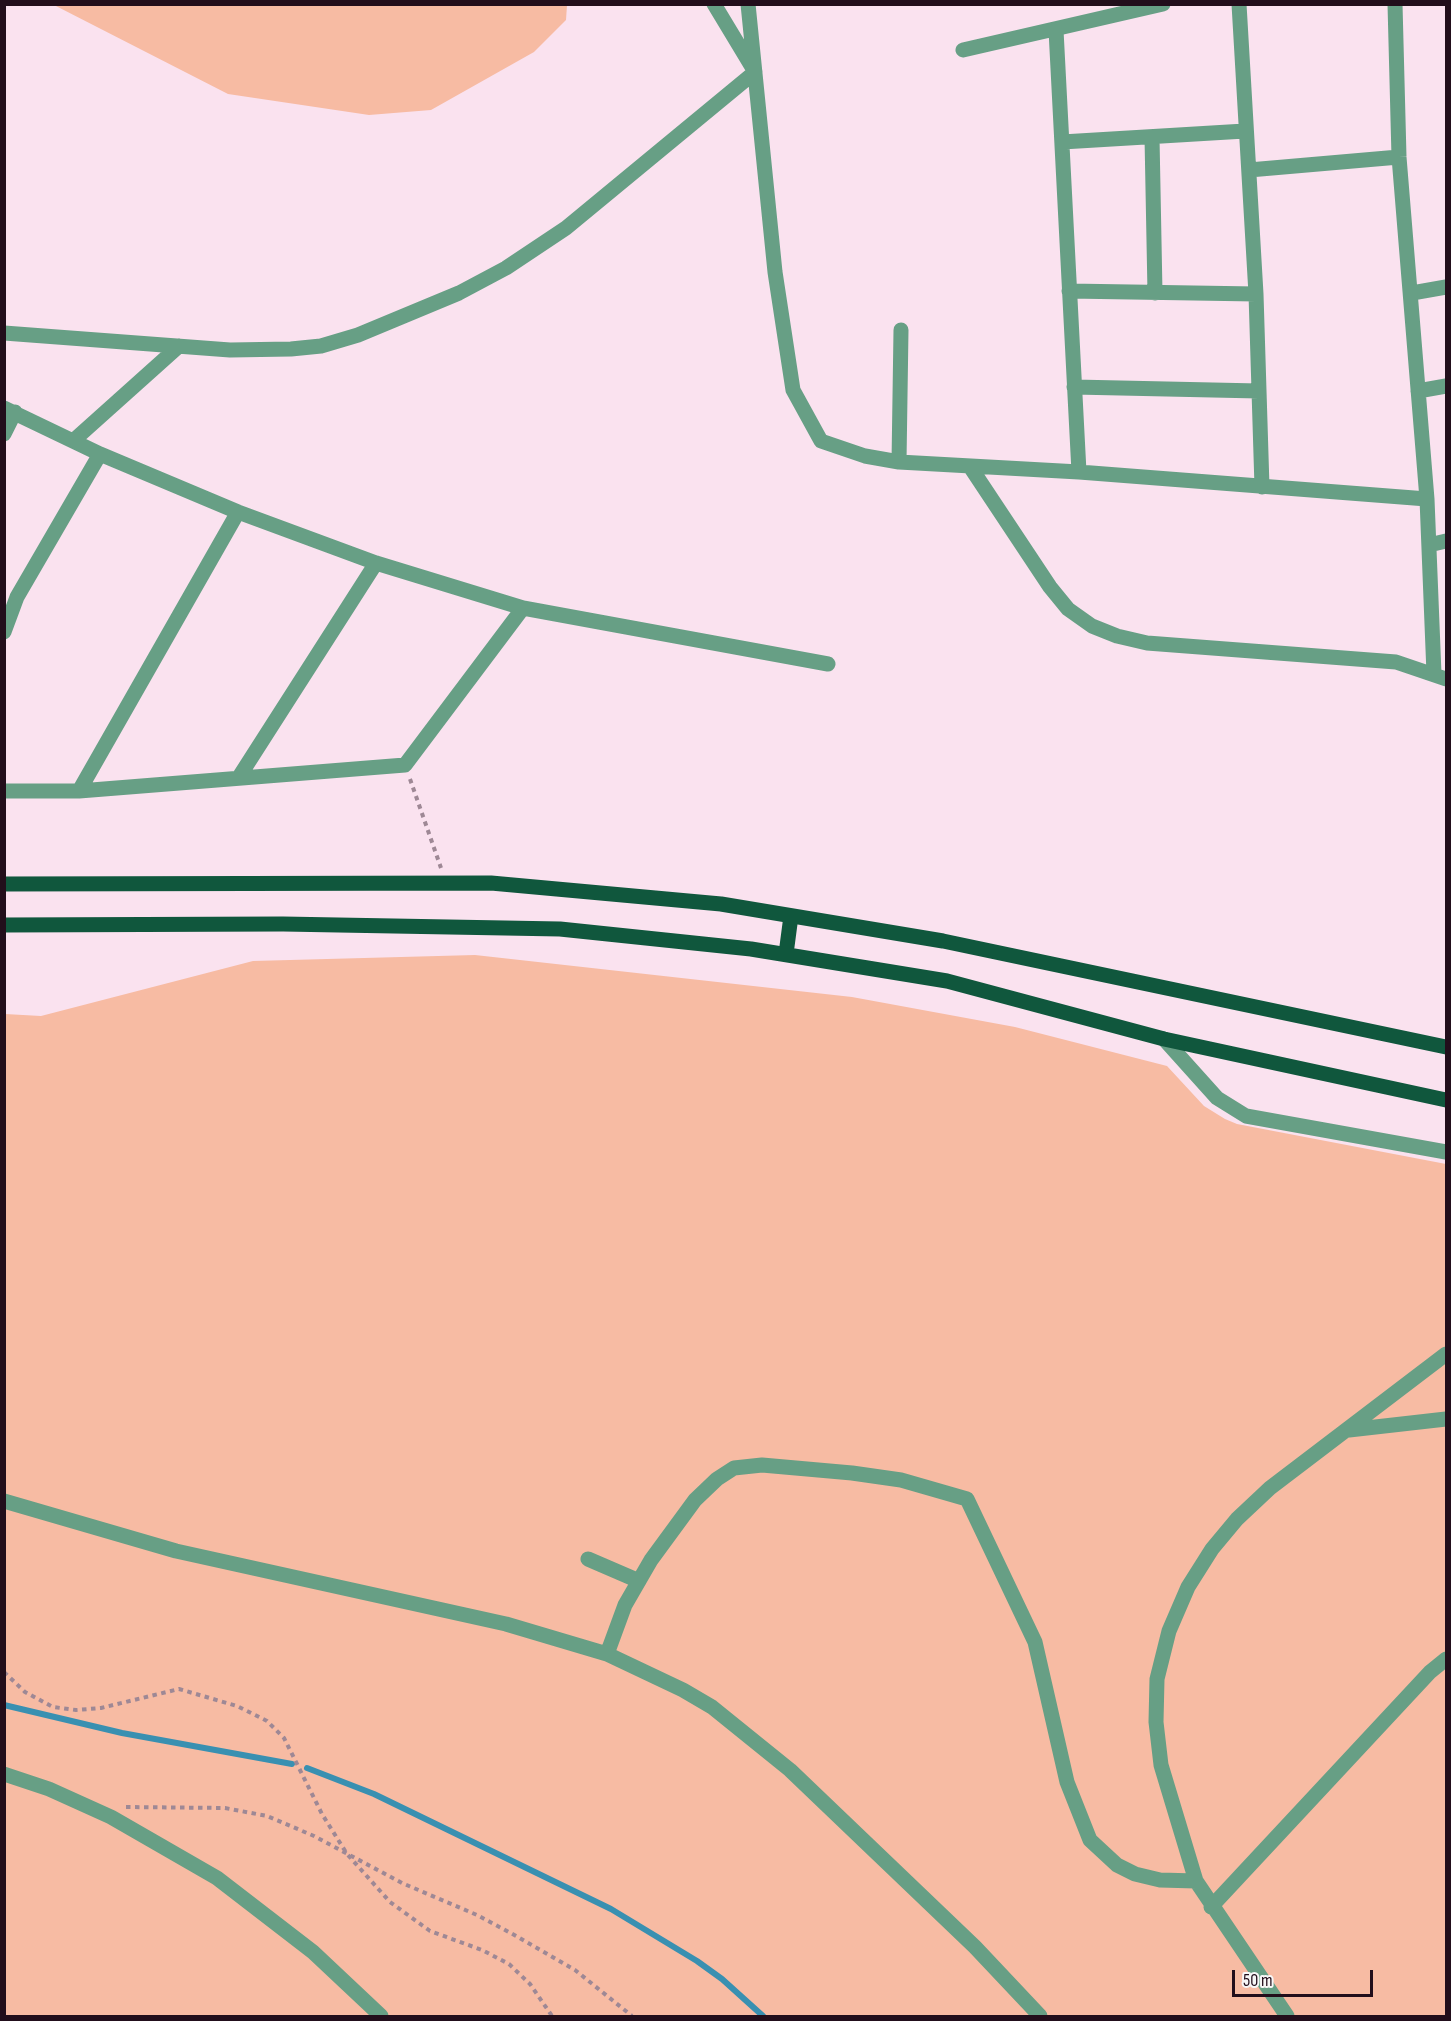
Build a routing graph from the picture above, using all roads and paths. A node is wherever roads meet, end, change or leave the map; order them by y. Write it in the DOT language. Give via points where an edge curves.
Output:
graph roads {
  1 [pos="714,4"];
  2 [pos="748,4"];
  3 [pos="1162,4"];
  4 [pos="1239,4"];
  5 [pos="1395,4"];
  6 [pos="1056,30"];
  7 [pos="963,50"];
  8 [pos="755,72"];
  9 [pos="1245,131"];
  10 [pos="1152,137"];
  11 [pos="1062,142"];
  12 [pos="1399,157"];
  13 [pos="1249,170"];
  14 [pos="1446,287"];
  15 [pos="1070,291"];
  16 [pos="1155,293"];
  17 [pos="1412,293"];
  18 [pos="1256,294"];
  19 [pos="901,330"];
  20 [pos="4,333"];
  21 [pos="179,346"];
  22 [pos="1446,386"];
  23 [pos="1074,387"];
  24 [pos="1259,391"];
  25 [pos="1418,391"];
  26 [pos="10,410"];
  27 [pos="4,434"];
  28 [pos="73,441"];
  29 [pos="100,454"];
  30 [pos="898,462"];
  31 [pos="971,468"];
  32 [pos="1079,472"];
  33 [pos="1262,487"];
  34 [pos="1427,499"];
  35 [pos="238,512"];
  36 [pos="1446,541"];
  37 [pos="1429,545"];
  38 [pos="376,563"];
  39 [pos="11,595"];
  40 [pos="523,608"];
  41 [pos="4,632"];
  42 [pos="828,664"];
  43 [pos="1440,676"];
  44 [pos="405,765"];
  45 [pos="239,777"];
  46 [pos="4,791"];
  47 [pos="79,791"];
  48 [pos="446,883"];
  49 [pos="4,884"];
  50 [pos="791,916"];
  51 [pos="4,925"];
  52 [pos="786,954"];
  53 [pos="1164,1039"];
  54 [pos="1446,1047"];
  55 [pos="1446,1100"];
  56 [pos="1446,1152"];
  57 [pos="1446,1354"];
  58 [pos="1446,1419"];
  59 [pos="1349,1430"];
  60 [pos="4,1501"];
  61 [pos="588,1559"];
  62 [pos="639,1581"];
  63 [pos="607,1654"];
  64 [pos="1446,1659"];
  65 [pos="4,1672"];
  66 [pos="4,1774"];
  67 [pos="122,1807"];
  68 [pos="347,1854"];
  69 [pos="1196,1881"];
  70 [pos="1211,1907"];
  71 [pos="381,2016"];
  72 [pos="552,2016"];
  73 [pos="632,2016"];
  74 [pos="1040,2016"];
  75 [pos="1287,2016"];
  1 -- 8 [label="street"];
  2 -- 8 [label="street"];
  3 -- 6 [label="street"];
  4 -- 9 [label="street"];
  5 -- 12 [label="street"];
  6 -- 7 [label="street"];
  6 -- 11 [label="street"];
  8 -- 21 [label="street" via="566,228 506,268 459,293 397,321 321,346 240,350"];
  8 -- 30 [label="street" via="775,272 793,390 821,441"];
  9 -- 10 [label="street"];
  9 -- 13 [label="street"];
  10 -- 11 [label="street"];
  10 -- 16 [label="street"];
  11 -- 15 [label="street"];
  12 -- 13 [label="street"];
  12 -- 17 [label="street"];
  13 -- 18 [label="street"];
  14 -- 17 [label="street"];
  15 -- 16 [label="street"];
  15 -- 23 [label="street"];
  16 -- 18 [label="street"];
  17 -- 25 [label="street"];
  18 -- 24 [label="street"];
  19 -- 30 [label="street"];
  20 -- 21 [label="street"];
  21 -- 28 [label="street"];
  22 -- 25 [label="street"];
  23 -- 24 [label="street"];
  23 -- 32 [label="street"];
  24 -- 33 [label="street"];
  25 -- 34 [label="street"];
  26 -- 27 [label="street"];
  26 -- 28 [label="street"];
  28 -- 29 [label="street"];
  29 -- 35 [label="street"];
  29 -- 39 [label="street"];
  30 -- 31 [label="street"];
  31 -- 32 [label="street"];
  31 -- 43 [label="street" via="1050,587 1068,609 1092,626 1147,643 1396,662"];
  32 -- 33 [label="street"];
  33 -- 34 [label="street"];
  34 -- 37 [label="street"];
  35 -- 38 [label="street"];
  35 -- 47 [label="street"];
  36 -- 37 [label="street"];
  37 -- 43 [label="street"];
  38 -- 40 [label="street"];
  38 -- 45 [label="street"];
  39 -- 41 [label="street"];
  40 -- 42 [label="street"];
  40 -- 44 [label="street"];
  44 -- 45 [label="street"];
  44 -- 48 [label="path"];
  45 -- 47 [label="street"];
  46 -- 47 [label="street"];
  48 -- 49 [label="main road"];
  48 -- 50 [label="main road" via="491,883 721,904"];
  50 -- 52 [label="main road"];
  50 -- 54 [label="main road" via="943,941"];
  51 -- 52 [label="main road" via="283,924 560,929"];
  52 -- 53 [label="main road" via="946,981"];
  53 -- 55 [label="main road"];
  53 -- 56 [label="street" via="1217,1098 1246,1116"];
  57 -- 59 [label="street"];
  58 -- 59 [label="street"];
  59 -- 69 [label="street" via="1270,1488 1237,1519 1188,1587 1169,1631 1157,1679 1156,1722 1161,1764"];
  60 -- 63 [label="street" via="176,1551 506,1624"];
  61 -- 62 [label="street"];
  62 -- 63 [label="street" via="615,1627"];
  62 -- 69 [label="street" via="695,1500 734,1468 762,1465 852,1473 900,1480 966,1499 1035,1642 1067,1782 1090,1840 1117,1865 1135,1874 1160,1880"];
  63 -- 74 [label="street" via="683,1689 760,1745 975,1947"];
  64 -- 70 [label="street"];
  65 -- 68 [label="path" via="36,1699 65,1709 101,1708 179,1689 252,1712 276,1727 284,1738"];
  66 -- 71 [label="street" via="111,1817 217,1878 313,1952"];
  67 -- 68 [label="path" via="187,1806 248,1811 267,1815"];
  68 -- 72 [label="path" via="390,1902 417,1923 482,1950 520,1973"];
  68 -- 73 [label="path" via="518,1936 575,1970"];
  69 -- 70 [label="street"];
  70 -- 75 [label="street"];
}
